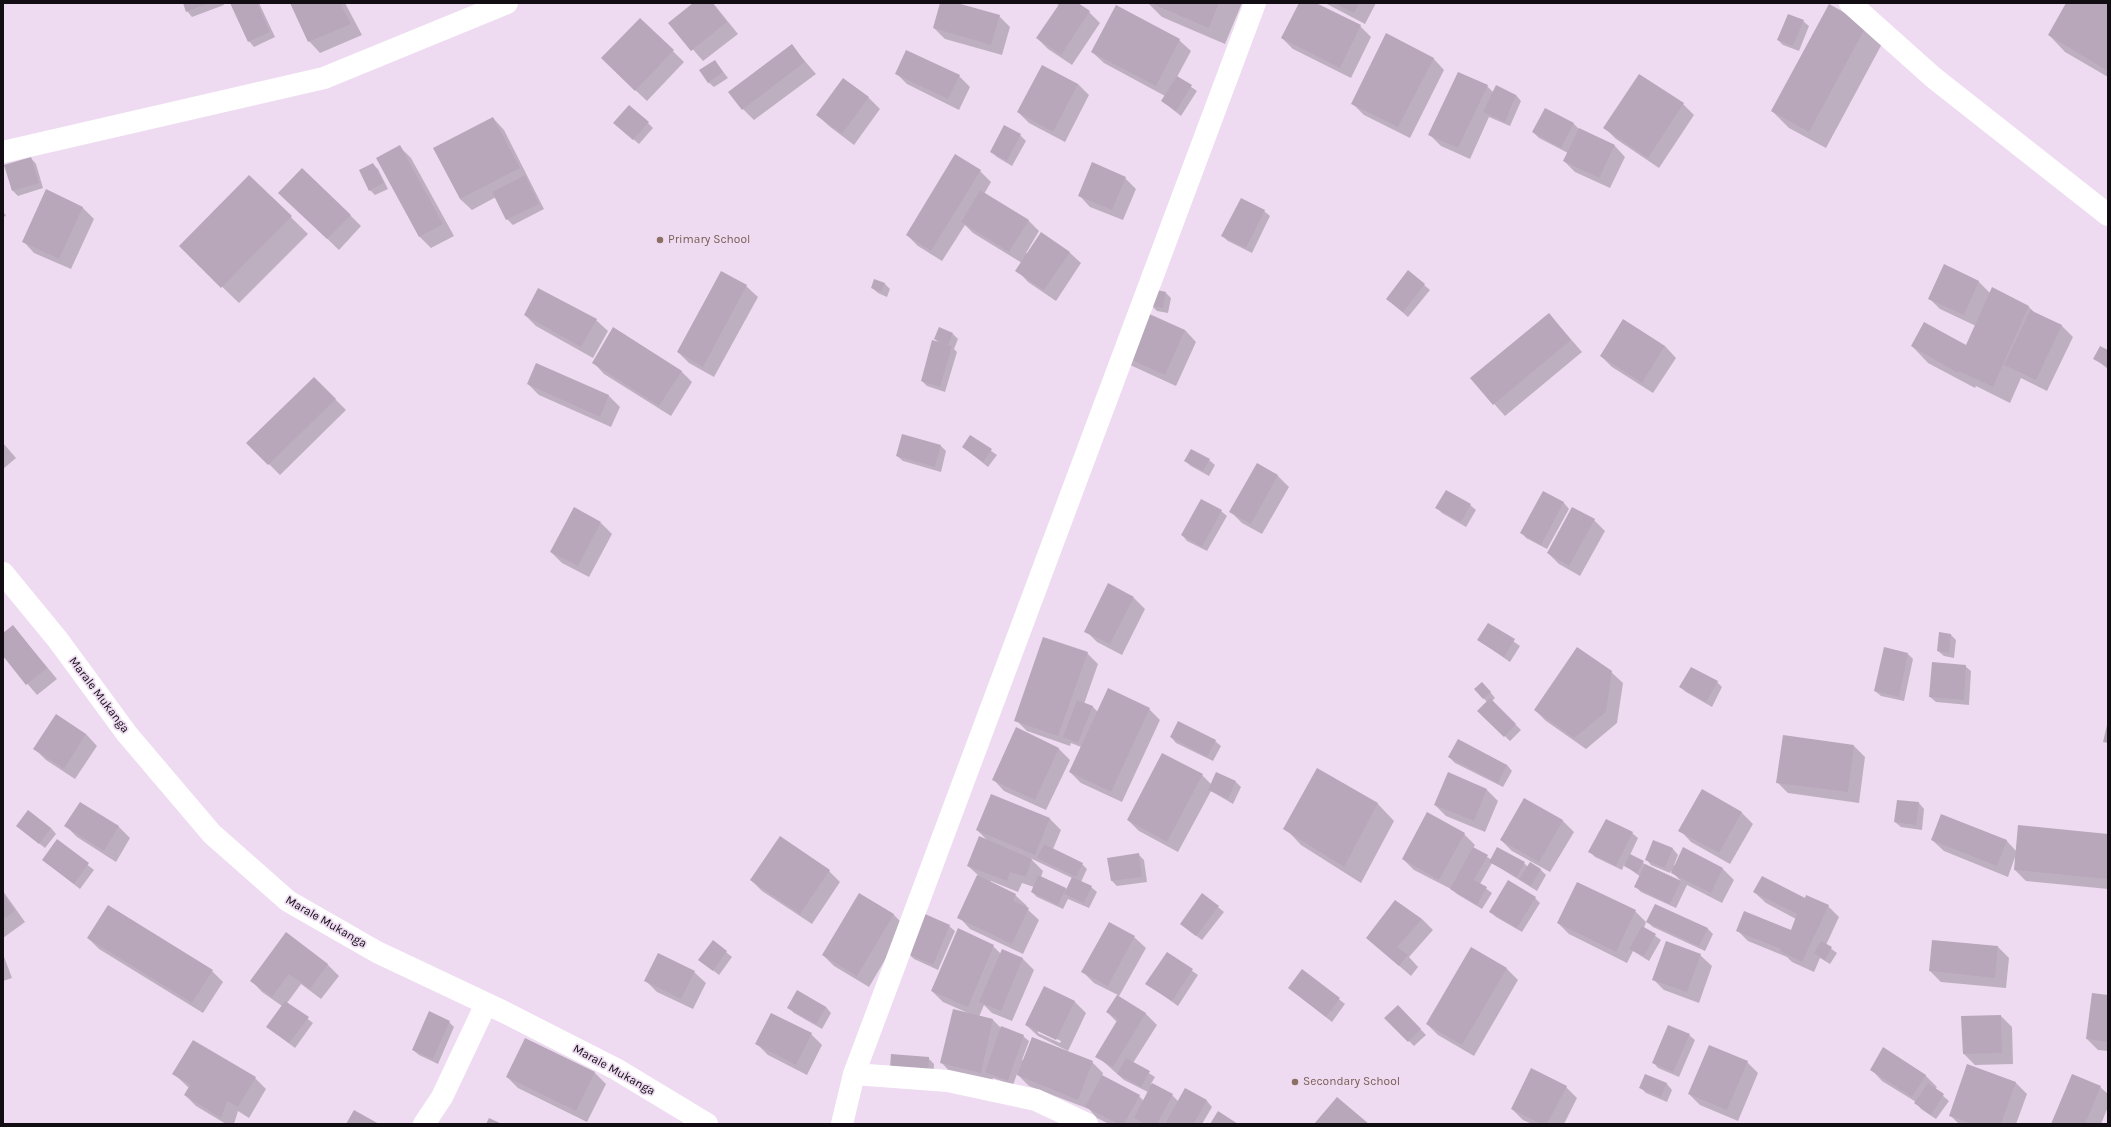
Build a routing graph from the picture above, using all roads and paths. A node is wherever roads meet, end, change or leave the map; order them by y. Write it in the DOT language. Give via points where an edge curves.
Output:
graph roads {
  1 [pos="507,3"];
  2 [pos="1255,3"];
  3 [pos="1850,3"];
  4 [pos="3,152"];
  5 [pos="2108,215"];
  6 [pos="3,573"];
  7 [pos="486,1004"];
  8 [pos="854,1074"];
  9 [pos="424,1124"];
  10 [pos="707,1124"];
  11 [pos="842,1124"];
  12 [pos="1087,1124"];
  1 -- 4 [label="street" via="324,78"];
  2 -- 8 [label="street"];
  3 -- 5 [label="street" via="1934,78"];
  6 -- 7 [label="street, Marale Mukanga" via="58,640 127,734 212,834 288,901 377,952"];
  7 -- 9 [label="street" via="442,1097"];
  7 -- 10 [label="street, Marale Mukanga" via="616,1069"];
  8 -- 11 [label="street"];
  8 -- 12 [label="street" via="948,1081 1036,1100"];
}
